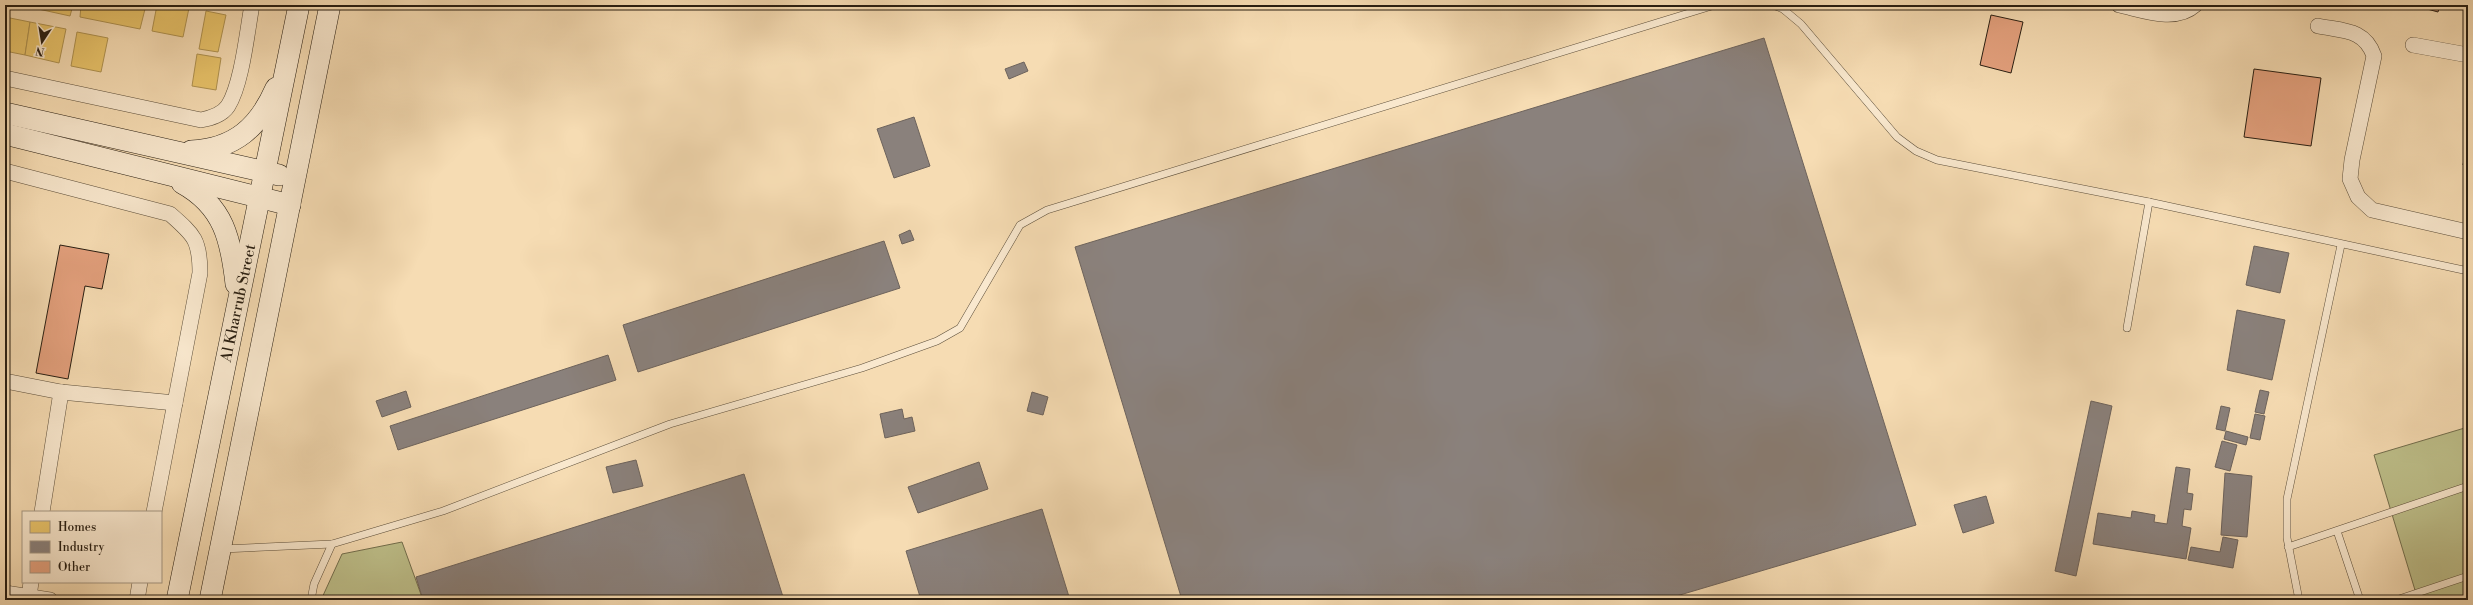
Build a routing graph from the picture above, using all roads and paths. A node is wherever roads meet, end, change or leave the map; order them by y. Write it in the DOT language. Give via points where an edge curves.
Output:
graph roads {
  1 [pos="252,5"];
  2 [pos="299,5"];
  3 [pos="330,5"];
  4 [pos="1715,5"];
  5 [pos="1773,5"];
  6 [pos="2119,5"];
  7 [pos="2195,5"];
  8 [pos="2318,26"];
  9 [pos="2413,45"];
  10 [pos="2467,50"];
  11 [pos="288,60"];
  12 [pos="5,78"];
  13 [pos="5,113"];
  14 [pos="5,134"];
  15 [pos="173,151"];
  16 [pos="5,171"];
  17 [pos="160,172"];
  18 [pos="266,172"];
  19 [pos="295,179"];
  20 [pos="259,198"];
  21 [pos="2149,202"];
  22 [pos="290,205"];
  23 [pos="2468,232"];
  24 [pos="2341,245"];
  25 [pos="2468,271"];
  26 [pos="238,302"];
  27 [pos="2127,328"];
  28 [pos="5,381"];
  29 [pos="61,392"];
  30 [pos="175,403"];
  31 [pos="2468,486"];
  32 [pos="42,511"];
  33 [pos="154,511"];
  34 [pos="2337,530"];
  35 [pos="332,544"];
  36 [pos="2288,547"];
  37 [pos="220,549"];
  38 [pos="2468,576"];
  39 [pos="140,583"];
  40 [pos="30,589"];
  41 [pos="5,593"];
  42 [pos="50,600"];
  43 [pos="137,600"];
  44 [pos="177,600"];
  45 [pos="210,600"];
  46 [pos="311,600"];
  47 [pos="2299,600"];
  48 [pos="2360,600"];
  49 [pos="2396,600"];
  1 -- 12 [label="street" via="234,92 227,107 211,118 201,120"];
  2 -- 11 [label="main road, Al Kharrub Street"];
  3 -- 19 [label="main road, Al Kharrub Street"];
  4 -- 35 [label="lane" via="1047,210 1020,225 960,328 937,341 862,368 670,424 442,511"];
  5 -- 21 [label="lane" via="1783,9 1801,24 1880,120 1916,151 1960,166"];
  6 -- 7 [label="street" via="2175,15"];
  8 -- 23 [label="street" via="2362,37 2370,45 2374,56 2352,160 2350,179 2358,197 2372,210"];
  9 -- 10 [label="street"];
  11 -- 15 [label="main road" via="272,97 245,134 223,146"];
  11 -- 18 [label="main road, Al Kharrub Street"];
  13 -- 15 [label="main road"];
  14 -- 17 [label="main road"];
  15 -- 18 [label="main road"];
  16 -- 30 [label="street" via="170,214 190,232 200,251 200,273"];
  17 -- 20 [label="main road"];
  17 -- 26 [label="main road" via="202,196 216,212 232,250"];
  18 -- 19 [label="main road"];
  18 -- 20 [label="main road, Al Kharrub Street"];
  19 -- 22 [label="main road, Al Kharrub Street"];
  20 -- 22 [label="main road"];
  20 -- 26 [label="main road, Al Kharrub Street"];
  21 -- 24 [label="lane"];
  21 -- 27 [label="lane"];
  22 -- 37 [label="main road, Al Kharrub Street"];
  24 -- 25 [label="lane"];
  24 -- 36 [label="lane" via="2289,483 2286,515"];
  26 -- 44 [label="main road, Al Kharrub Street"];
  28 -- 29 [label="street"];
  29 -- 30 [label="street"];
  29 -- 32 [label="street"];
  30 -- 33 [label="street"];
  31 -- 34 [label="lane"];
  34 -- 36 [label="lane"];
  34 -- 48 [label="lane"];
  35 -- 37 [label="lane" via="291,548"];
  35 -- 46 [label="lane" via="314,584"];
  36 -- 47 [label="lane"];
  37 -- 45 [label="main road, Al Kharrub Street"];
  38 -- 49 [label="lane"];
  39 -- 43 [label="street"];
  40 -- 41 [label="street"];
  40 -- 42 [label="street"];
}
